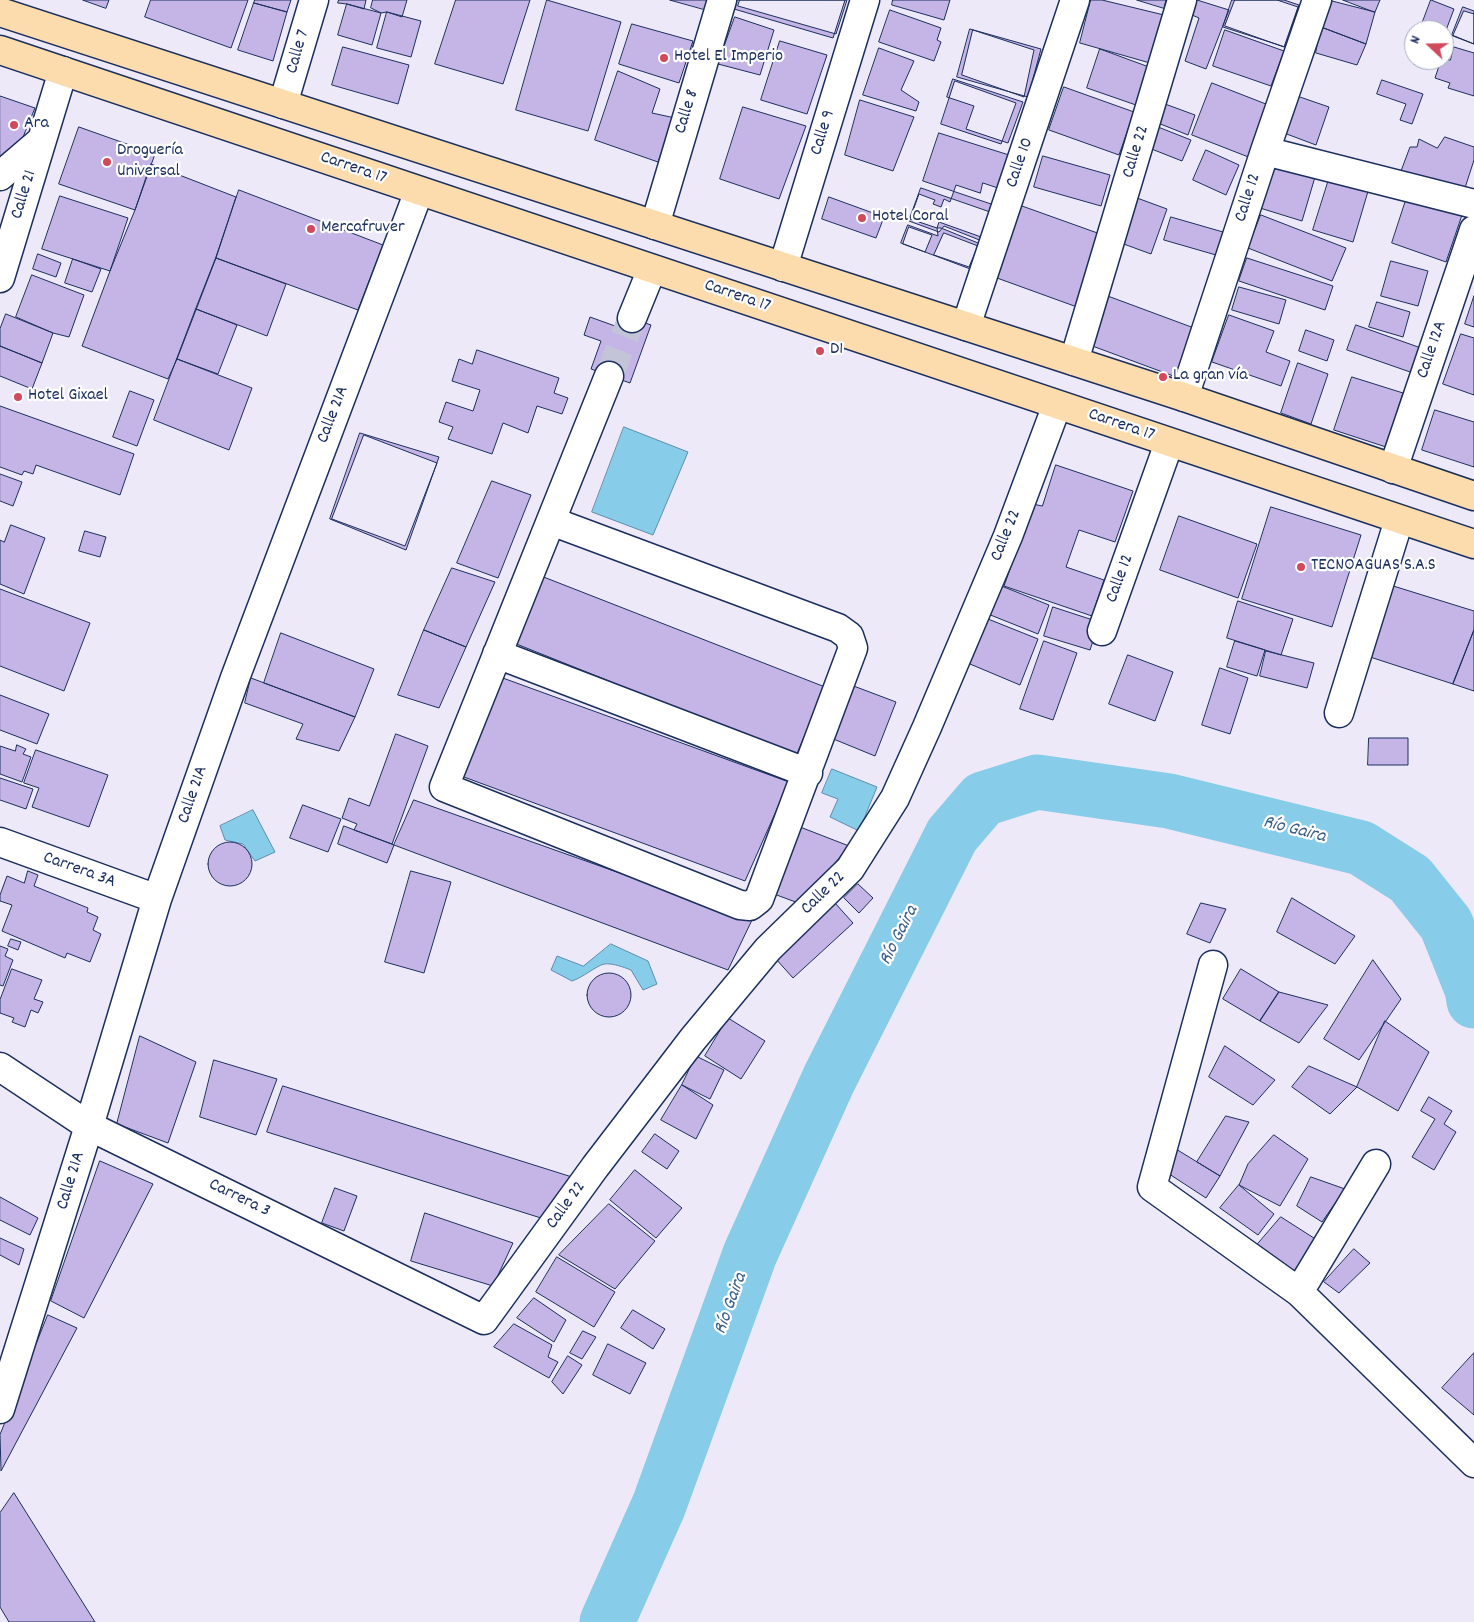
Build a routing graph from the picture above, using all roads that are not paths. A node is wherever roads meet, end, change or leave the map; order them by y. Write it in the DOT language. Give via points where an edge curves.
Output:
graph roads {
  1 [pos="314,0"];
  2 [pos="722,0"];
  3 [pos="865,0"];
  4 [pos="1075,0"];
  5 [pos="1182,0"];
  6 [pos="1317,0"];
  7 [pos="0,12"];
  8 [pos="0,50"];
  9 [pos="63,71"];
  10 [pos="284,104"];
  11 [pos="42,140"];
  12 [pos="1264,151"];
  13 [pos="0,176"];
  14 [pos="419,191"];
  15 [pos="1474,204"];
  16 [pos="655,225"];
  17 [pos="1474,230"];
  18 [pos="783,267"];
  19 [pos="652,269"];
  20 [pos="0,278"];
  21 [pos="632,318"];
  22 [pos="966,326"];
  23 [pos="1074,362"];
  24 [pos="610,376"];
  25 [pos="1184,397"];
  26 [pos="1057,405"];
  27 [pos="1169,443"];
  28 [pos="1393,469"];
  29 [pos="1474,496"];
  30 [pos="1399,520"];
  31 [pos="551,521"];
  32 [pos="1474,544"];
  33 [pos="1102,631"];
  34 [pos="497,654"];
  35 [pos="1339,713"];
  36 [pos="808,773"];
  37 [pos="0,842"];
  38 [pos="157,899"];
  39 [pos="1213,965"];
  40 [pos="0,1067"];
  41 [pos="89,1126"];
  42 [pos="1376,1164"];
  43 [pos="1299,1292"];
  44 [pos="484,1320"];
  45 [pos="0,1409"];
  46 [pos="1474,1462"];
  1 -- 10 [label="street, Calle 7"];
  2 -- 16 [label="street, Calle 8"];
  3 -- 18 [label="street, Calle 9"];
  4 -- 22 [label="street, Calle 10"];
  5 -- 23 [label="street, Calle 22"];
  6 -- 12 [label="street, Calle 12"];
  7 -- 10 [label="main road"];
  8 -- 9 [label="main road, Carrera 17"];
  9 -- 11 [label="street, Calle 21"];
  9 -- 14 [label="main road, Carrera 17"];
  10 -- 16 [label="main road"];
  11 -- 13 [label="street"];
  11 -- 20 [label="street, Calle 21"];
  12 -- 15 [label="street"];
  12 -- 25 [label="street, Calle 12"];
  14 -- 19 [label="main road, Carrera 17"];
  14 -- 38 [label="street, Calle 21A" via="235,678"];
  16 -- 18 [label="main road"];
  17 -- 28 [label="street, Calle 12A"];
  18 -- 22 [label="main road"];
  19 -- 21 [label="street"];
  19 -- 26 [label="main road, Carrera 17"];
  22 -- 23 [label="main road"];
  23 -- 25 [label="main road"];
  24 -- 31 [label="street"];
  25 -- 28 [label="main road"];
  26 -- 27 [label="main road, Carrera 17"];
  26 -- 44 [label="street, Calle 22" via="1008,536 927,727 894,798 850,869 768,949 693,1038"];
  27 -- 30 [label="main road, Carrera 17"];
  27 -- 33 [label="street, Calle 12"];
  28 -- 29 [label="main road"];
  30 -- 32 [label="main road, Carrera 17"];
  30 -- 35 [label="street"];
  31 -- 34 [label="street"];
  31 -- 36 [label="street" via="838,628 849,636 854,648"];
  34 -- 36 [label="street"];
  34 -- 36 [label="street" via="444,786 740,904 750,906 759,899"];
  37 -- 38 [label="street, Carrera 3A"];
  38 -- 41 [label="street, Calle 21A"];
  39 -- 43 [label="street" via="1152,1187"];
  40 -- 41 [label="street, Carrera 3"];
  41 -- 44 [label="street, Carrera 3"];
  41 -- 45 [label="street, Calle 21A"];
  42 -- 43 [label="street"];
  43 -- 46 [label="street"];
}
